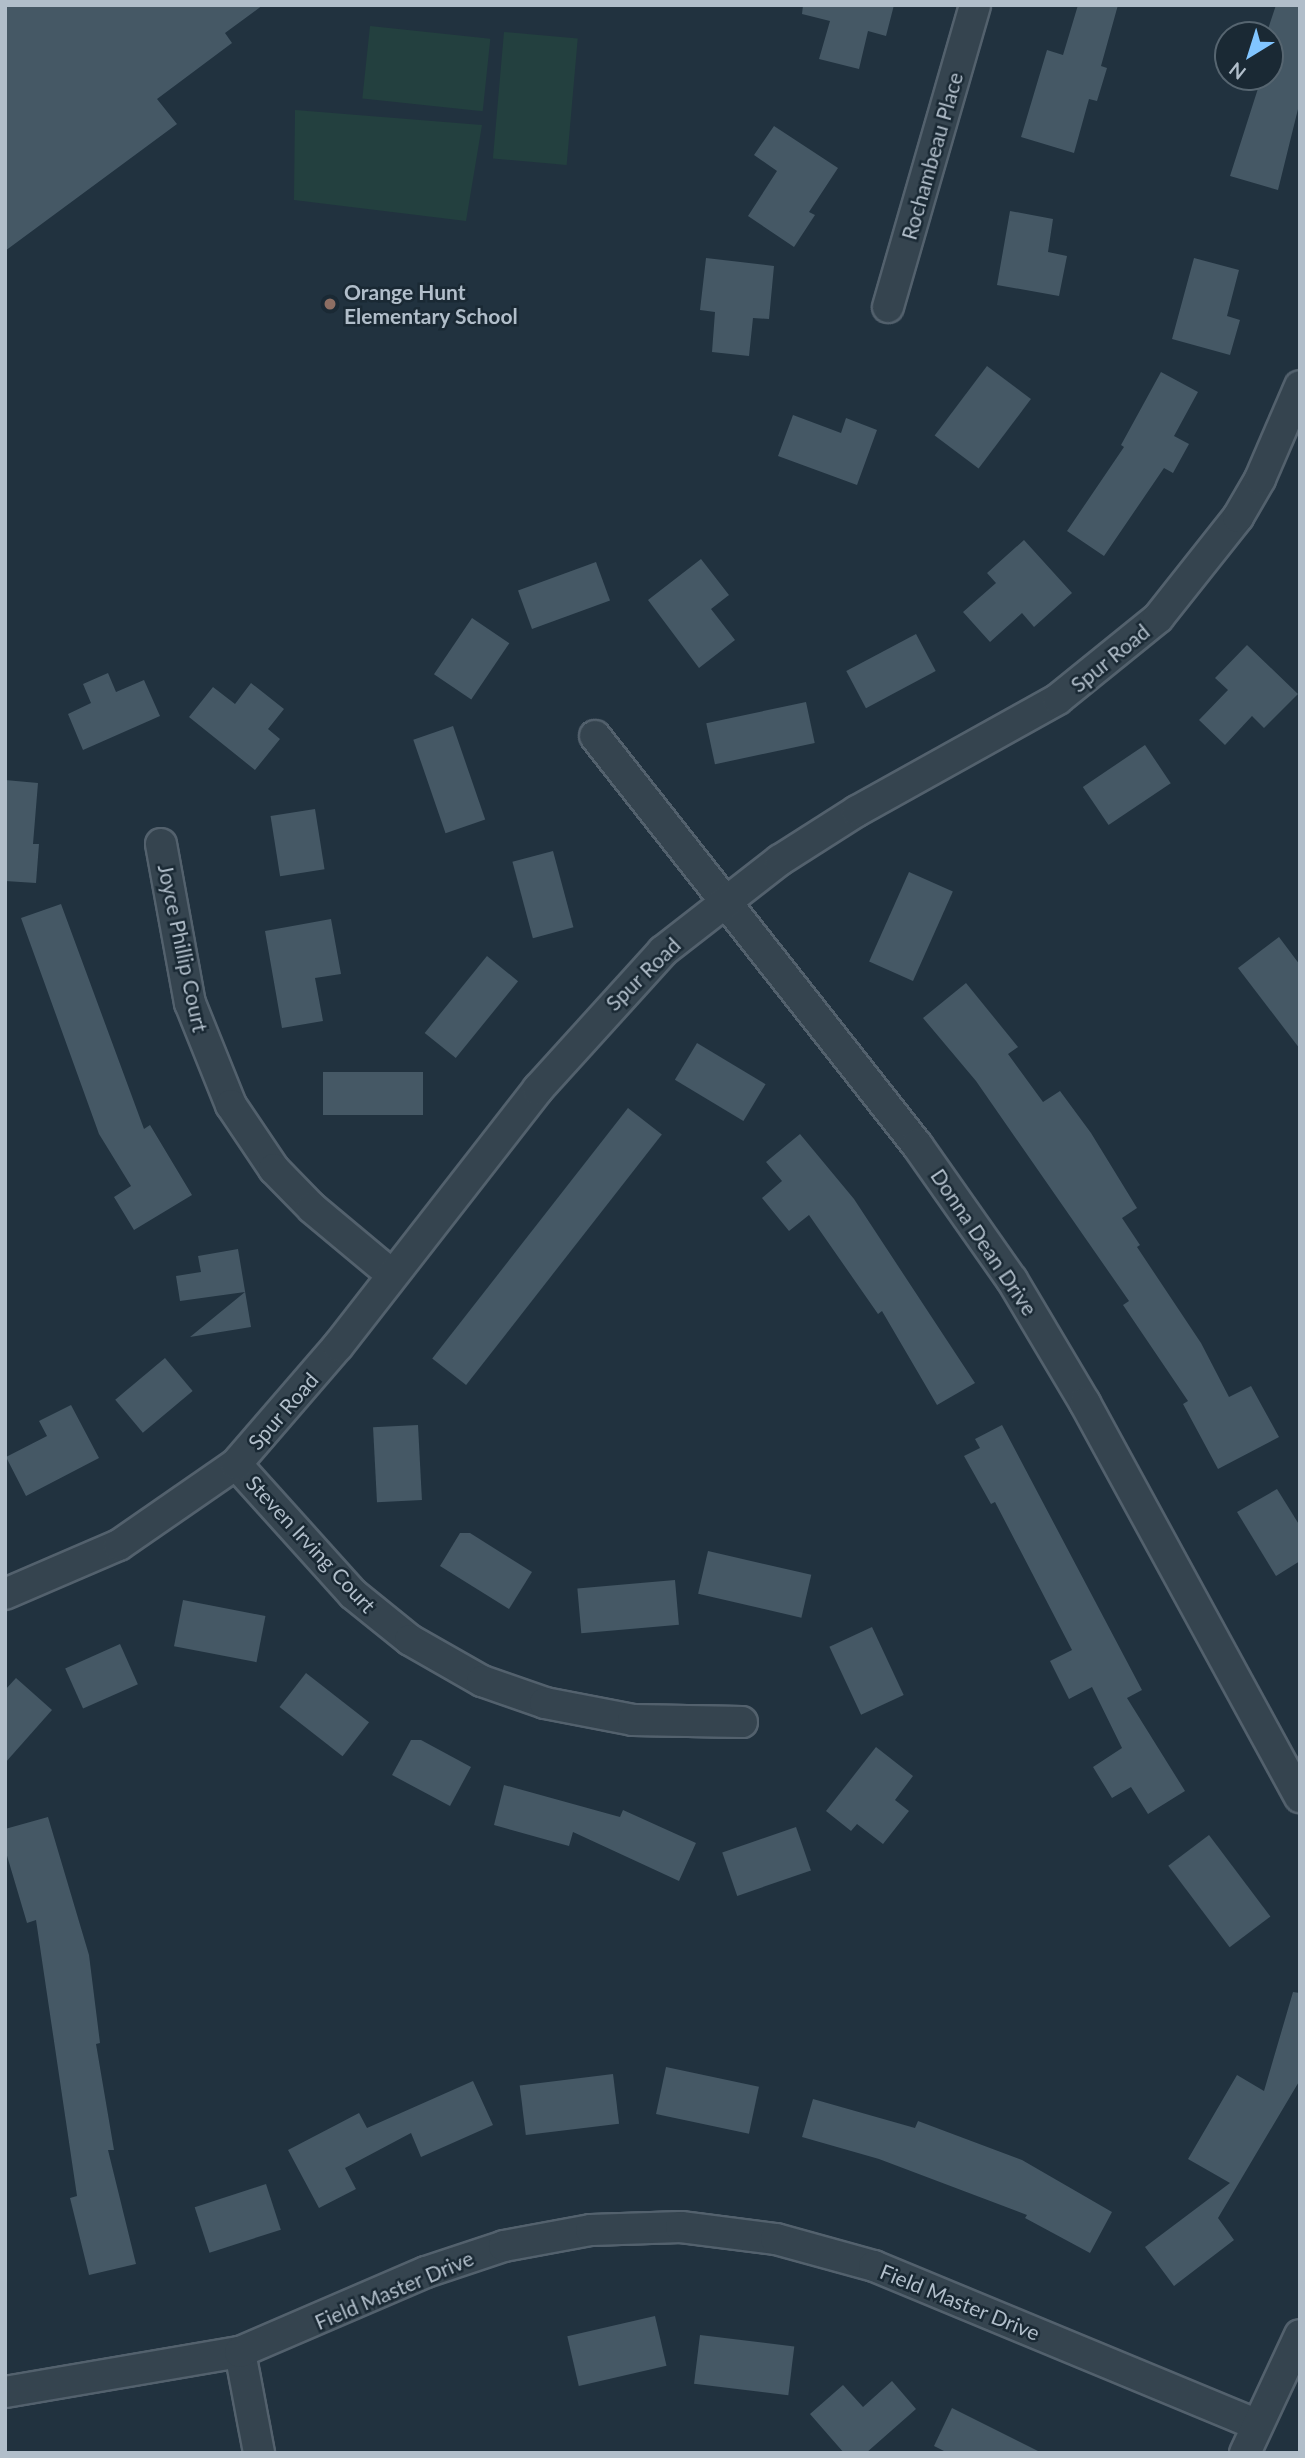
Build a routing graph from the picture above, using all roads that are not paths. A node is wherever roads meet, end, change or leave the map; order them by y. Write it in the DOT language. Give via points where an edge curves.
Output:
graph roads {
  1 [pos="975,5"];
  2 [pos="888,307"];
  3 [pos="1300,386"];
  4 [pos="595,736"];
  5 [pos="161,844"];
  6 [pos="726,902"];
  7 [pos="392,1275"];
  8 [pos="236,1464"];
  9 [pos="5,1594"];
  10 [pos="742,1722"];
  11 [pos="1300,1797"];
  12 [pos="1300,2335"];
  13 [pos="240,2352"];
  14 [pos="5,2392"];
  15 [pos="1257,2425"];
  16 [pos="259,2453"];
  17 [pos="1245,2453"];
  1 -- 2 [label="street, Rochambeau Place"];
  3 -- 6 [label="street, Spur Road" via="1261,479 1238,517 1158,618 1119,654 1058,699 857,811"];
  4 -- 6 [label="street, Donna Dean Drive"];
  5 -- 7 [label="street, Joyce Phillip Court" via="190,1003 231,1105 274,1169 312,1208"];
  6 -- 7 [label="street, Spur Road" via="663,951 601,1015"];
  6 -- 11 [label="street, Donna Dean Drive" via="917,1145 1012,1280 1086,1403"];
  7 -- 8 [label="street, Spur Road"];
  8 -- 9 [label="street, Spur Road" via="120,1545"];
  8 -- 10 [label="street, Steven Irving Court" via="353,1594 448,1664 545,1703 633,1720"];
  12 -- 15 [label="street"];
  13 -- 14 [label="street, Field Master Drive"];
  13 -- 15 [label="street, Field Master Drive" via="426,2272 504,2245 591,2230 681,2227 776,2239 874,2266"];
  13 -- 16 [label="street"];
  15 -- 17 [label="street"];
}
